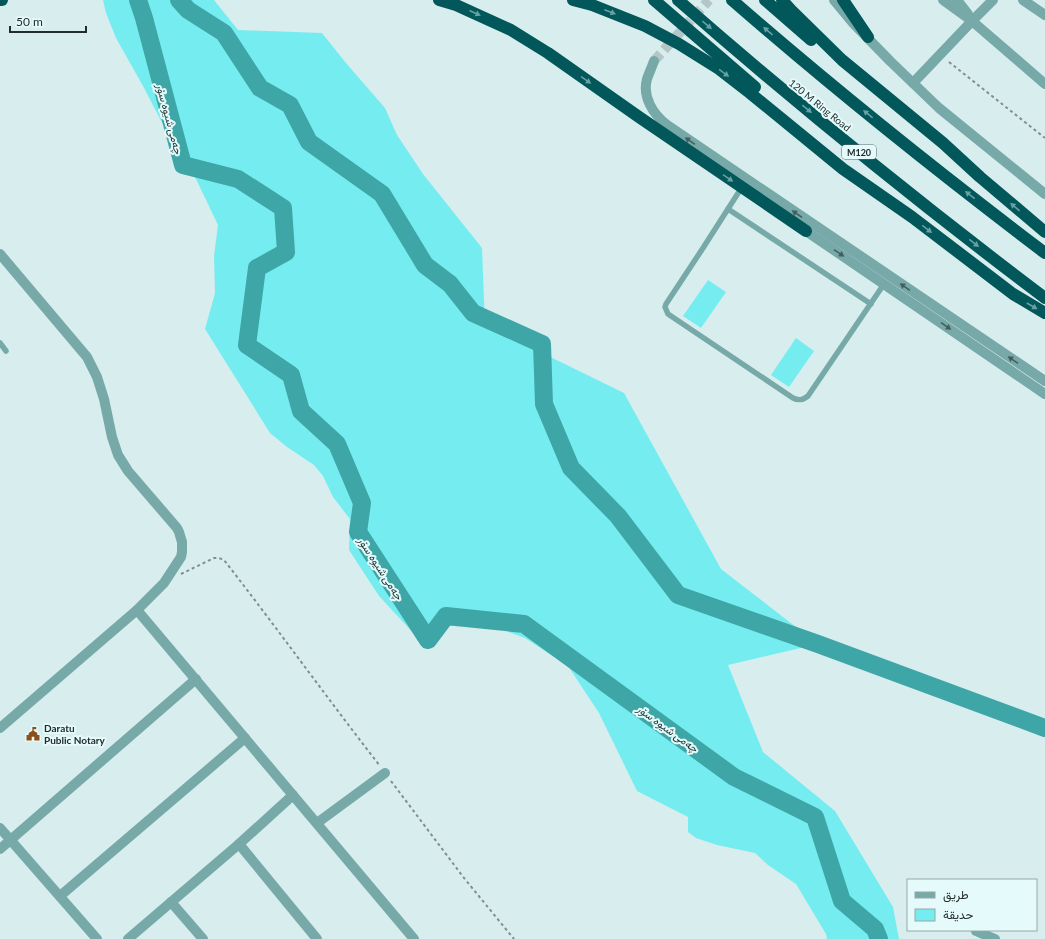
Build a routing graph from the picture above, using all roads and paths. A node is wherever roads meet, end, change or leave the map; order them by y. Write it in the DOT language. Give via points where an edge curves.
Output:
graph roads {
  1 [pos="438,0"];
  2 [pos="573,0"];
  3 [pos="654,0"];
  4 [pos="678,0"];
  5 [pos="732,0"];
  6 [pos="765,0"];
  7 [pos="782,0"];
  8 [pos="834,0"];
  9 [pos="843,0"];
  10 [pos="943,0"];
  11 [pos="957,0"];
  12 [pos="993,0"];
  13 [pos="1023,0"];
  14 [pos="1045,15"];
  15 [pos="972,20"];
  16 [pos="868,37"];
  17 [pos="654,61"];
  18 [pos="949,62"];
  19 [pos="913,83"];
  20 [pos="1045,84"];
  21 [pos="1045,138"];
  22 [pos="980,177"];
  23 [pos="742,187"];
  24 [pos="1045,194"];
  25 [pos="728,209"];
  26 [pos="912,217"];
  27 [pos="806,231"];
  28 [pos="1045,232"];
  29 [pos="1045,253"];
  30 [pos="0,254"];
  31 [pos="884,284"];
  32 [pos="1045,298"];
  33 [pos="871,304"];
  34 [pos="1045,313"];
  35 [pos="0,343"];
  36 [pos="6,351"];
  37 [pos="1045,381"];
  38 [pos="1045,394"];
  39 [pos="164,583"];
  40 [pos="137,610"];
  41 [pos="196,679"];
  42 [pos="0,728"];
  43 [pos="245,738"];
  44 [pos="385,772"];
  45 [pos="293,795"];
  46 [pos="317,823"];
  47 [pos="0,828"];
  48 [pos="10,840"];
  49 [pos="239,844"];
  50 [pos="0,849"];
  51 [pos="60,896"];
  52 [pos="171,902"];
  53 [pos="976,931"];
  54 [pos="97,939"];
  55 [pos="128,939"];
  56 [pos="203,939"];
  57 [pos="317,939"];
  58 [pos="414,939"];
  59 [pos="514,939"];
  60 [pos="995,939"];
  1 -- 23 [label="highway, one-way" via="456,4 511,30"];
  2 -- 26 [label="highway, one-way" via="645,26 719,69 843,169"];
  3 -- 26 [label="highway" via="804,129"];
  4 -- 32 [label="highway, 120 M Ring Road / M120, one-way" via="787,93"];
  29 -- 5 [label="highway, one-way" via="907,146"];
  6 -- 22 [label="highway" via="909,124"];
  7 -- 22 [label="highway" via="842,60 943,143"];
  8 -- 16 [label="street"];
  9 -- 16 [label="highway"];
  10 -- 15 [label="street"];
  11 -- 15 [label="street"];
  12 -- 15 [label="street"];
  13 -- 14 [label="street"];
  15 -- 19 [label="street"];
  15 -- 20 [label="street"];
  16 -- 19 [label="street"];
  37 -- 17 [label="street, one-way" via="667,126 653,112 646,94 647,78"];
  18 -- 21 [label="path"];
  19 -- 24 [label="street" via="939,108"];
  28 -- 22 [label="highway, one-way"];
  23 -- 25 [label="lane"];
  23 -- 27 [label="highway"];
  25 -- 33 [label="lane"];
  25 -- 33 [label="lane" via="666,304 666,310 668,314 793,398 804,400 808,396"];
  26 -- 34 [label="highway, one-way" via="1012,294"];
  27 -- 31 [label="street, one-way"];
  30 -- 39 [label="street" via="87,357 104,399 118,455 128,471 179,532 182,542 181,557"];
  31 -- 33 [label="lane"];
  31 -- 38 [label="street, one-way"];
  35 -- 36 [label="lane"];
  39 -- 40 [label="street"];
  39 -- 44 [label="path" via="214,558 224,560"];
  40 -- 41 [label="street"];
  40 -- 42 [label="street"];
  41 -- 43 [label="street"];
  41 -- 48 [label="street"];
  43 -- 45 [label="street"];
  43 -- 51 [label="street"];
  44 -- 46 [label="street"];
  44 -- 59 [label="path" via="464,878"];
  45 -- 46 [label="street"];
  45 -- 49 [label="street"];
  46 -- 58 [label="street"];
  47 -- 48 [label="street"];
  48 -- 50 [label="street"];
  48 -- 51 [label="street"];
  49 -- 52 [label="street"];
  49 -- 57 [label="street"];
  51 -- 54 [label="street"];
  52 -- 55 [label="street"];
  52 -- 56 [label="street"];
  53 -- 60 [label="street"];
}
